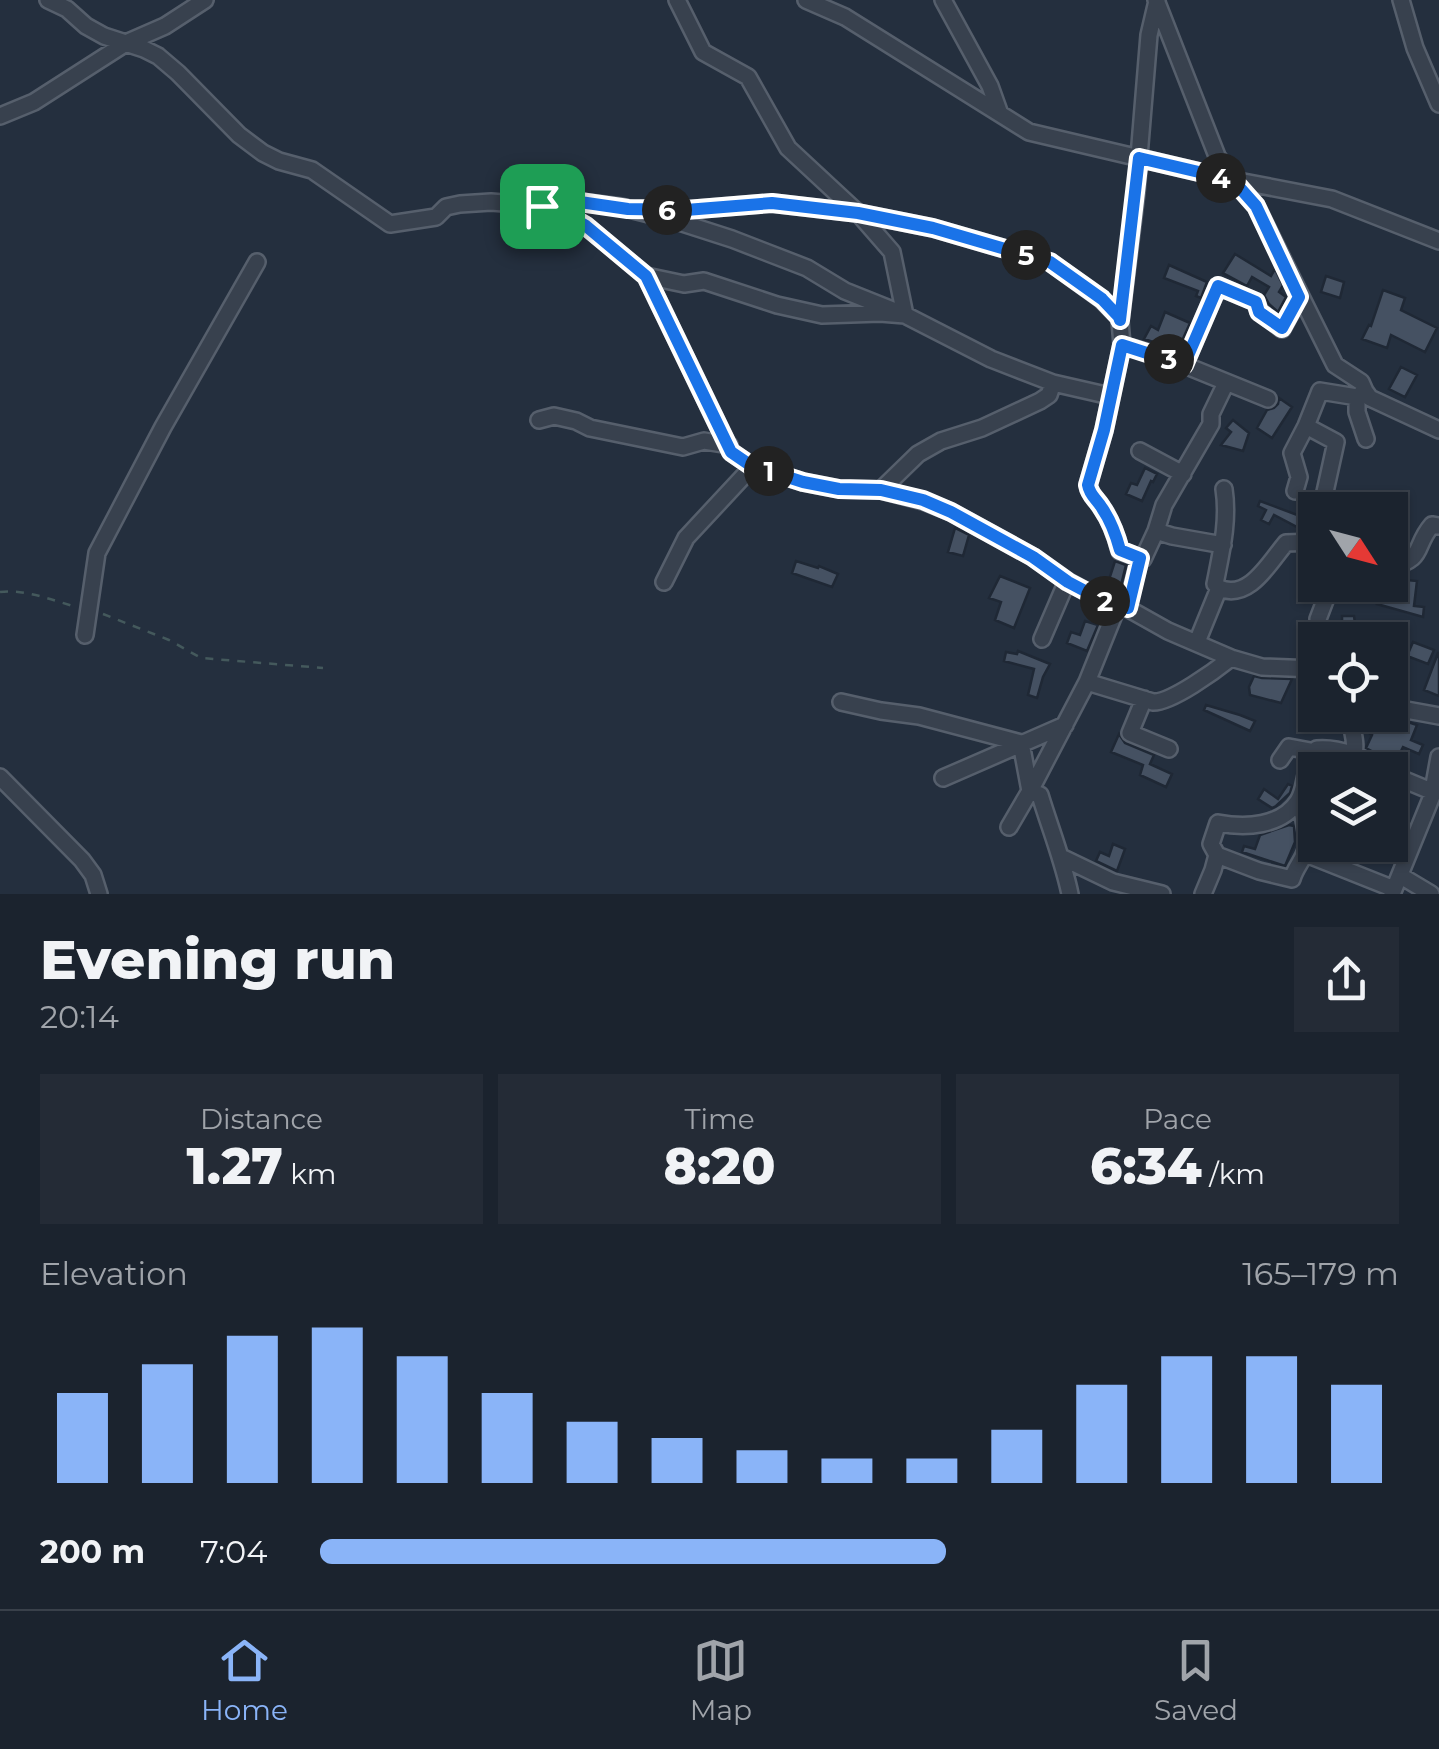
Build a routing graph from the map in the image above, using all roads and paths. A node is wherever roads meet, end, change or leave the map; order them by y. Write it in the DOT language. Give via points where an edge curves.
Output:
graph roads {
  1 [pos="48,0"];
  2 [pos="205,0"];
  3 [pos="677,0"];
  4 [pos="806,0"];
  5 [pos="943,0"];
  6 [pos="1401,0"];
  7 [pos="1156,1"];
  8 [pos="126,43"];
  9 [pos="1439,104"];
  10 [pos="1000,114"];
  11 [pos="0,116"];
  12 [pos="1139,158"];
  13 [pos="1233,180"];
  14 [pos="542,206"];
  15 [pos="628,209"];
  16 [pos="858,213"];
  17 [pos="1439,241"];
  18 [pos="257,262"];
  19 [pos="646,276"];
  20 [pos="1299,297"];
  21 [pos="905,315"];
  22 [pos="1120,320"];
  23 [pos="1122,345"];
  24 [pos="1184,365"];
  25 [pos="1335,366"];
  26 [pos="1226,382"];
  27 [pos="1053,383"];
  28 [pos="1326,392"];
  29 [pos="1361,394"];
  30 [pos="1110,396"];
  31 [pos="1268,399"];
  32 [pos="540,420"];
  33 [pos="1306,426"];
  34 [pos="1439,430"];
  35 [pos="1366,439"];
  36 [pos="728,444"];
  37 [pos="1140,451"];
  38 [pos="753,466"];
  39 [pos="1183,474"];
  40 [pos="1224,489"];
  41 [pos="881,490"];
  42 [pos="1295,491"];
  43 [pos="1325,492"];
  44 [pos="1439,526"];
  45 [pos="1156,531"];
  46 [pos="1298,542"];
  47 [pos="1223,545"];
  48 [pos="1140,558"];
  49 [pos="1408,562"];
  50 [pos="659,577"];
  51 [pos="1068,582"];
  52 [pos="1219,588"];
  53 [pos="0,592"];
  54 [pos="1122,606"];
  55 [pos="89,610"];
  56 [pos="86,635"];
  57 [pos="1042,639"];
  58 [pos="1197,642"];
  59 [pos="1231,658"];
  60 [pos="322,668"];
  61 [pos="1298,668"];
  62 [pos="1088,682"];
  63 [pos="1144,699"];
  64 [pos="840,702"];
  65 [pos="1408,710"];
  66 [pos="1439,716"];
  67 [pos="1065,724"];
  68 [pos="1021,743"];
  69 [pos="1169,750"];
  70 [pos="1316,752"];
  71 [pos="1345,752"];
  72 [pos="1439,757"];
  73 [pos="1280,760"];
  74 [pos="0,777"];
  75 [pos="943,778"];
  76 [pos="1408,783"];
  77 [pos="1030,792"];
  78 [pos="1434,795"];
  79 [pos="1298,801"];
  80 [pos="1008,827"];
  81 [pos="1217,855"];
  82 [pos="1061,857"];
  83 [pos="1299,862"];
  84 [pos="1328,862"];
  85 [pos="1396,886"];
  86 [pos="98,894"];
  87 [pos="1070,894"];
  88 [pos="1162,894"];
  89 [pos="1203,894"];
  90 [pos="1432,894"];
  1 -- 8 [label="street"];
  2 -- 8 [label="street"];
  3 -- 16 [label="street" via="703,52 748,77 788,148"];
  4 -- 10 [label="street" via="845,17"];
  5 -- 10 [label="street"];
  6 -- 9 [label="street"];
  7 -- 12 [label="street"];
  7 -- 13 [label="street" via="1210,140"];
  8 -- 11 [label="street"];
  8 -- 14 [label="street" via="158,56 263,153 312,170 390,224 436,217 460,204"];
  10 -- 12 [label="street" via="1029,132"];
  12 -- 13 [label="street"];
  12 -- 22 [label="street"];
  13 -- 17 [label="street" via="1332,199"];
  13 -- 20 [label="street" via="1256,206"];
  14 -- 15 [label="street" via="580,202"];
  14 -- 19 [label="street" via="586,226"];
  15 -- 16 [label="street" via="772,203"];
  15 -- 21 [label="street" via="732,239"];
  16 -- 21 [label="street" via="892,252"];
  16 -- 22 [label="street" via="1050,262"];
  18 -- 55 [label="street" via="97,553"];
  19 -- 21 [label="street" via="704,281 822,315"];
  19 -- 36 [label="street"];
  20 -- 24 [label="street" via="1282,328 1256,302 1218,286"];
  20 -- 25 [label="street"];
  21 -- 27 [label="street"];
  22 -- 23 [label="street"];
  23 -- 24 [label="street"];
  23 -- 30 [label="street"];
  24 -- 26 [label="street"];
  25 -- 28 [label="street"];
  25 -- 29 [label="street" via="1360,382"];
  26 -- 31 [label="street"];
  26 -- 39 [label="street" via="1212,424"];
  27 -- 30 [label="street"];
  27 -- 41 [label="street" via="1040,401 918,454"];
  28 -- 29 [label="street"];
  28 -- 33 [label="street" via="1320,391"];
  29 -- 34 [label="street"];
  29 -- 35 [label="street" via="1357,412"];
  30 -- 48 [label="street" via="1088,485 1120,550"];
  32 -- 36 [label="street" via="554,416 683,447"];
  33 -- 42 [label="street" via="1292,453 1299,478"];
  33 -- 43 [label="street" via="1336,442"];
  36 -- 38 [label="street"];
  37 -- 39 [label="street"];
  38 -- 41 [label="street" via="839,489"];
  38 -- 50 [label="street"];
  39 -- 45 [label="street"];
  40 -- 47 [label="street"];
  41 -- 51 [label="street" via="951,512"];
  44 -- 49 [label="street" via="1428,529"];
  45 -- 47 [label="street"];
  45 -- 48 [label="street"];
  46 -- 52 [label="street" via="1286,543 1248,588"];
  47 -- 52 [label="street"];
  48 -- 54 [label="street"];
  51 -- 54 [label="street"];
  51 -- 57 [label="street"];
  52 -- 58 [label="street"];
  53 -- 55 [label="path"];
  54 -- 58 [label="street"];
  54 -- 62 [label="street"];
  55 -- 56 [label="street"];
  55 -- 60 [label="path" via="202,658"];
  58 -- 59 [label="street"];
  59 -- 61 [label="street"];
  59 -- 63 [label="street" via="1164,703"];
  62 -- 63 [label="street"];
  62 -- 67 [label="street"];
  63 -- 69 [label="street" via="1130,733"];
  64 -- 68 [label="street"];
  65 -- 66 [label="street"];
  67 -- 68 [label="street"];
  67 -- 77 [label="street"];
  68 -- 75 [label="street"];
  68 -- 77 [label="street"];
  70 -- 71 [label="street"];
  70 -- 73 [label="street" via="1289,747"];
  72 -- 78 [label="street"];
  74 -- 86 [label="street" via="82,860"];
  76 -- 78 [label="street"];
  77 -- 80 [label="street"];
  77 -- 82 [label="street" via="1040,795"];
  78 -- 85 [label="street"];
  79 -- 81 [label="street" via="1256,826 1218,824 1211,844"];
  81 -- 83 [label="street" via="1292,879"];
  81 -- 89 [label="street"];
  82 -- 87 [label="street"];
  82 -- 88 [label="street" via="1113,882"];
  84 -- 85 [label="street"];
  85 -- 90 [label="street"];
}
